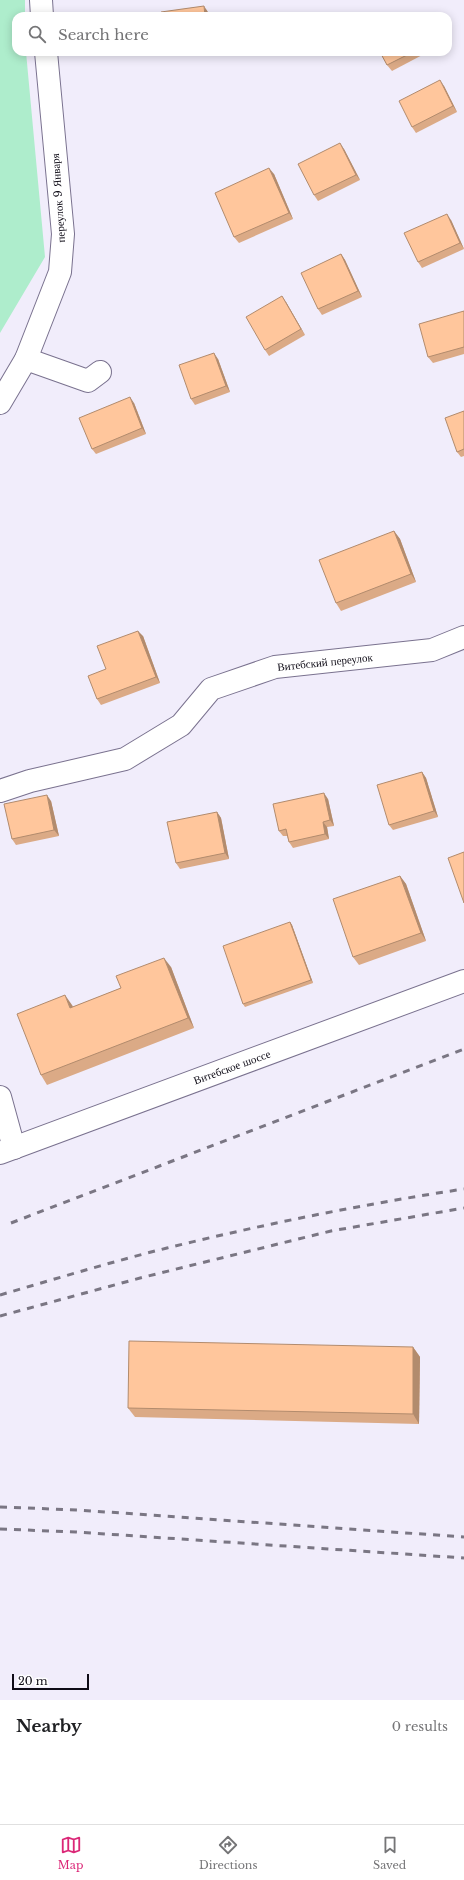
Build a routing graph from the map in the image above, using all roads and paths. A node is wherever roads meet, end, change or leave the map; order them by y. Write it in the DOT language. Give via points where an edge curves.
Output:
graph roads {
  1 [pos="41,0"];
  2 [pos="42,12"];
  3 [pos="46,56"];
  4 [pos="26,359"];
  5 [pos="100,372"];
  6 [pos="0,403"];
  7 [pos="464,637"];
  8 [pos="0,791"];
  9 [pos="464,981"];
  10 [pos="0,1096"];
  11 [pos="7,1150"];
  1 -- 2 [label="street"];
  3 -- 4 [label="street, переулок 9 Января" via="63,234 60,272"];
  4 -- 5 [label="street" via="88,380"];
  4 -- 6 [label="street, переулок 9 Января"];
  7 -- 8 [label="street, Витебский переулок" via="432,650 275,666 211,689 181,725 125,759 30,781"];
  9 -- 11 [label="street, Витебское шоссе"];
  10 -- 11 [label="street"];
}
